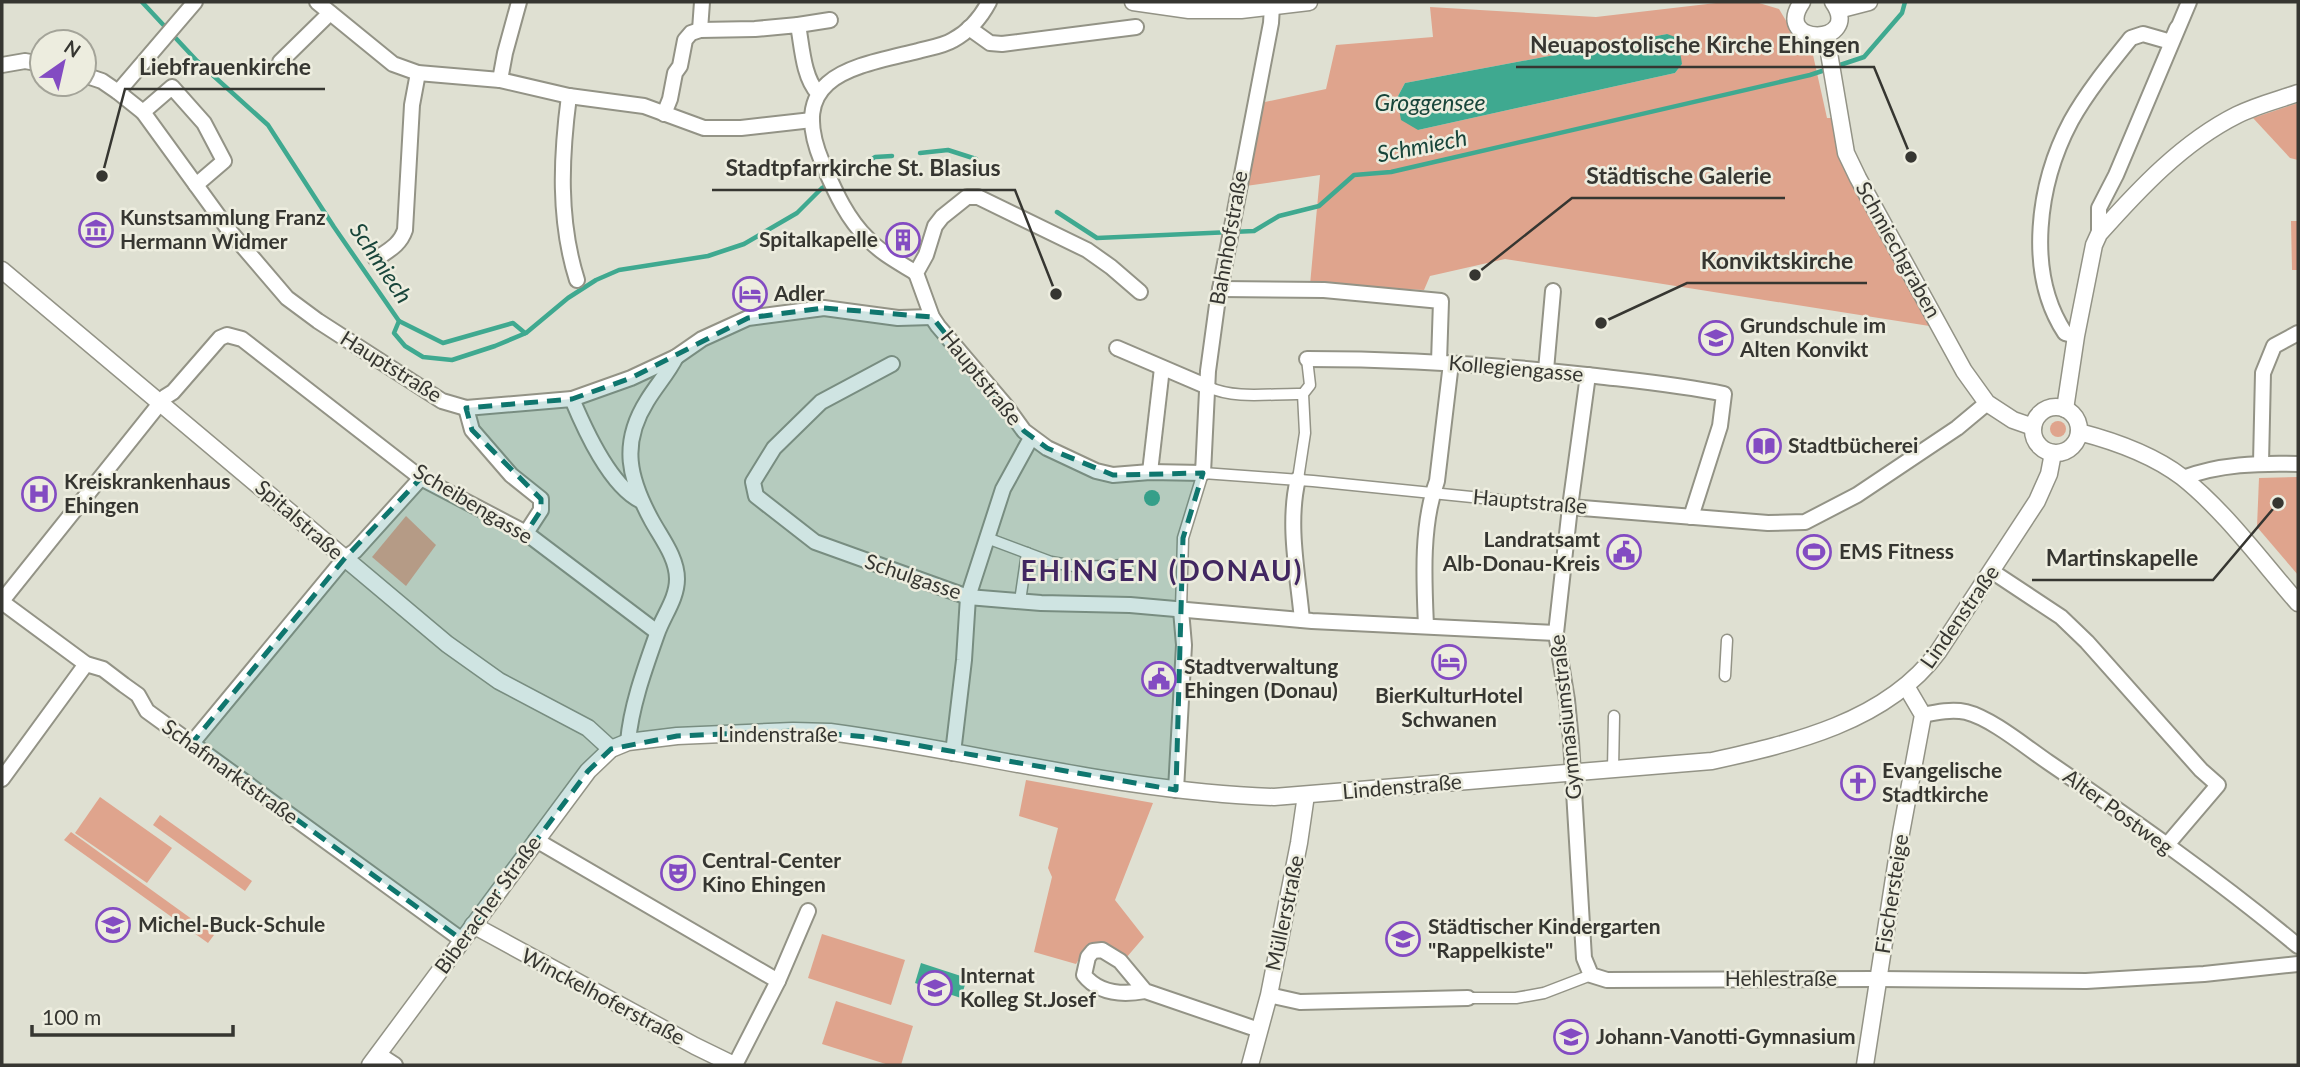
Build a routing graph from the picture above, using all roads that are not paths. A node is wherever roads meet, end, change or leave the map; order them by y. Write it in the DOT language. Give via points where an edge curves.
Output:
graph roads {
  1 [pos="195,2"];
  2 [pos="317,2"];
  3 [pos="519,2"];
  4 [pos="702,2"];
  5 [pos="1133,2"];
  6 [pos="1309,2"];
  7 [pos="1869,2"];
  8 [pos="2189,2"];
  9 [pos="1799,3"];
  10 [pos="986,5"];
  11 [pos="1272,6"];
  12 [pos="1835,6"];
  13 [pos="330,13"];
  14 [pos="830,20"];
  15 [pos="798,25"];
  16 [pos="1136,27"];
  17 [pos="969,28"];
  18 [pos="2177,28"];
  19 [pos="700,30"];
  20 [pos="1823,37"];
  21 [pos="28,62"];
  22 [pos="280,62"];
  23 [pos="2,65"];
  24 [pos="418,73"];
  25 [pos="98,80"];
  26 [pos="500,80"];
  27 [pos="118,92"];
  28 [pos="818,93"];
  29 [pos="2298,93"];
  30 [pos="569,96"];
  31 [pos="143,112"];
  32 [pos="664,114"];
  33 [pos="812,120"];
  34 [pos="196,185"];
  35 [pos="2099,234"];
  36 [pos="376,259"];
  37 [pos="2,270"];
  38 [pos="916,273"];
  39 [pos="577,280"];
  40 [pos="1220,289"];
  41 [pos="1553,291"];
  42 [pos="1140,292"];
  43 [pos="932,317"];
  44 [pos="2298,333"];
  45 [pos="2076,336"];
  46 [pos="1117,348"];
  47 [pos="676,356"];
  48 [pos="1307,359"];
  49 [pos="1445,363"];
  50 [pos="892,364"];
  51 [pos="1162,368"];
  52 [pos="1546,370"];
  53 [pos="1588,375"];
  54 [pos="1208,387"];
  55 [pos="1303,394"];
  56 [pos="572,399"];
  57 [pos="160,403"];
  58 [pos="1987,403"];
  59 [pos="466,408"];
  60 [pos="2065,409"];
  61 [pos="2033,427"];
  62 [pos="2079,432"];
  63 [pos="1031,438"];
  64 [pos="2053,453"];
  65 [pos="2261,463"];
  66 [pos="2298,464"];
  67 [pos="1150,472"];
  68 [pos="1203,473"];
  69 [pos="421,478"];
  70 [pos="2183,478"];
  71 [pos="1298,480"];
  72 [pos="1433,493"];
  73 [pos="641,501"];
  74 [pos="1570,507"];
  75 [pos="1691,517"];
  76 [pos="526,534"];
  77 [pos="987,538"];
  78 [pos="1027,553"];
  79 [pos="345,558"];
  80 [pos="1126,565"];
  81 [pos="1993,572"];
  82 [pos="968,597"];
  83 [pos="1020,601"];
  84 [pos="2,602"];
  85 [pos="2298,603"];
  86 [pos="1181,610"];
  87 [pos="1302,620"];
  88 [pos="1426,626"];
  89 [pos="657,632"];
  90 [pos="1556,633"];
  91 [pos="1727,640"];
  92 [pos="86,664"];
  93 [pos="1724,676"];
  94 [pos="1906,686"];
  95 [pos="1923,715"];
  96 [pos="1614,716"];
  97 [pos="628,742"];
  98 [pos="192,743"];
  99 [pos="611,749"];
  100 [pos="953,753"];
  101 [pos="1613,770"];
  102 [pos="1572,772"];
  103 [pos="2,779"];
  104 [pos="1176,790"];
  105 [pos="1306,795"];
  106 [pos="536,840"];
  107 [pos="2166,846"];
  108 [pos="808,911"];
  109 [pos="473,925"];
  110 [pos="462,940"];
  111 [pos="2298,946"];
  112 [pos="2298,964"];
  113 [pos="1591,975"];
  114 [pos="1879,979"];
  115 [pos="778,982"];
  116 [pos="1145,991"];
  117 [pos="1269,995"];
  118 [pos="1468,998"];
  119 [pos="1259,1030"];
  120 [pos="374,1060"];
  121 [pos="395,1065"];
  122 [pos="735,1065"];
  123 [pos="1250,1065"];
  124 [pos="1865,1065"];
  1 -- 27 [label="street"];
  2 -- 13 [label="street"];
  3 -- 26 [label="street"];
  4 -- 19 [label="street"];
  5 -- 11 [label="street" via="1189,10"];
  6 -- 11 [label="street"];
  7 -- 12 [label="street"];
  8 -- 18 [label="street"];
  9 -- 20 [label="street" via="1800,29"];
  10 -- 17 [label="street"];
  11 -- 40 [label="street, Bahnhofstraße"];
  12 -- 20 [label="street" via="1837,24"];
  13 -- 22 [label="street"];
  13 -- 24 [label="street" via="393,64"];
  14 -- 15 [label="street"];
  15 -- 19 [label="street"];
  15 -- 28 [label="street" via="808,77"];
  16 -- 17 [label="street" via="1002,44 990,43"];
  17 -- 28 [label="street" via="951,42 841,73"];
  18 -- 35 [label="street" via="2099,208"];
  18 -- 45 [label="street" via="2171,42 2143,34 2131,38 2071,121 2052,169 2041,225 2044,288 2065,333"];
  19 -- 32 [label="street" via="685,40"];
  20 -- 58 [label="street, Schmiechgraben" via="1846,153 1964,371"];
  21 -- 23 [label="street"];
  24 -- 26 [label="street"];
  24 -- 36 [label="street" via="405,230 402,240"];
  25 -- 27 [label="street, Hauptstraße"];
  26 -- 30 [label="street"];
  27 -- 31 [label="street, Hauptstraße"];
  28 -- 33 [label="street"];
  29 -- 35 [label="street" via="2239,114 2201,138 2158,172"];
  30 -- 32 [label="street" via="644,106"];
  30 -- 39 [label="street" via="561,181"];
  31 -- 34 [label="street, Hauptstraße"];
  31 -- 34 [label="street" via="172,87 204,123 224,161"];
  32 -- 33 [label="street" via="704,128"];
  33 -- 38 [label="street" via="820,157 850,217 869,241"];
  34 -- 59 [label="street, Hauptstraße" via="288,298 442,401"];
  35 -- 45 [label="street"];
  37 -- 57 [label="street, Spitalstraße"];
  38 -- 42 [label="street" via="942,217 967,197 978,197 1087,250"];
  38 -- 43 [label="street"];
  40 -- 49 [label="street" via="1324,290 1441,301"];
  40 -- 54 [label="street, Bahnhofstraße"];
  41 -- 52 [label="street"];
  43 -- 47 [label="street, Hauptstraße" via="898,318 824,308 781,312 725,327"];
  43 -- 63 [label="street, Hauptstraße"];
  44 -- 65 [label="street" via="2274,346 2263,373"];
  45 -- 60 [label="street"];
  46 -- 51 [label="street"];
  47 -- 56 [label="street, Hauptstraße"];
  47 -- 73 [label="street" via="647,400 631,437 631,472"];
  48 -- 49 [label="street, Kollegiengasse"];
  48 -- 55 [label="street" via="1310,386"];
  49 -- 52 [label="street, Kollegiengasse"];
  49 -- 72 [label="street"];
  50 -- 82 [label="street, Schulgasse" via="818,405 774,448 753,482 756,496 814,542"];
  51 -- 54 [label="street"];
  51 -- 67 [label="street"];
  52 -- 53 [label="street, Kollegiengasse"];
  53 -- 74 [label="street, Gymnasiumstraße"];
  53 -- 75 [label="street, Kollegiengasse" via="1724,394 1720,426"];
  54 -- 55 [label="street" via="1256,396"];
  54 -- 68 [label="street, Bahnhofstraße"];
  55 -- 71 [label="street" via="1305,433"];
  56 -- 59 [label="street, Hauptstraße"];
  56 -- 73 [label="street" via="590,442 630,496"];
  57 -- 69 [label="street, Scheibengasse" via="220,338 232,335"];
  57 -- 79 [label="street, Spitalstraße"];
  57 -- 84 [label="street"];
  58 -- 61 [label="street, Schmiechgraben"];
  58 -- 75 [label="street, Hauptstraße" via="1857,495 1805,522"];
  59 -- 76 [label="street" via="472,430 511,475 541,499 541,510"];
  60 -- 61 [label="street" via="2048,409"];
  60 -- 62 [label="street" via="2076,418"];
  61 -- 64 [label="street" via="2038,445"];
  62 -- 64 [label="street" via="2071,448"];
  62 -- 70 [label="street" via="2138,453"];
  63 -- 67 [label="street, Hauptstraße" via="1096,471 1121,476"];
  63 -- 77 [label="street" via="1003,489"];
  64 -- 81 [label="street, Lindenstraße" via="2037,501"];
  65 -- 66 [label="street"];
  65 -- 70 [label="street"];
  67 -- 68 [label="street, Hauptstraße"];
  68 -- 71 [label="street, Hauptstraße"];
  68 -- 86 [label="street" via="1183,538"];
  69 -- 76 [label="street, Scheibengasse"];
  69 -- 79 [label="street"];
  70 -- 85 [label="street" via="2210,502"];
  71 -- 72 [label="street, Hauptstraße"];
  71 -- 87 [label="street" via="1294,510"];
  72 -- 74 [label="street, Hauptstraße"];
  72 -- 88 [label="street" via="1424,566"];
  73 -- 89 [label="street" via="676,571 676,590"];
  74 -- 75 [label="street, Hauptstraße"];
  74 -- 90 [label="street, Gymnasiumstraße"];
  76 -- 89 [label="street, Scheibengasse"];
  77 -- 78 [label="street"];
  77 -- 82 [label="street"];
  78 -- 80 [label="street" via="1080,567"];
  78 -- 83 [label="street"];
  79 -- 98 [label="street"];
  79 -- 99 [label="street, Spitalstraße" via="475,665 588,728"];
  81 -- 94 [label="street, Lindenstraße" via="1932,660"];
  81 -- 107 [label="street" via="2062,617 2218,785"];
  82 -- 83 [label="street, Schulgasse"];
  82 -- 100 [label="street"];
  83 -- 86 [label="street, Schulgasse"];
  84 -- 92 [label="street, Schafmarktstraße"];
  86 -- 87 [label="street, Schulgasse"];
  86 -- 104 [label="street" via="1184,645"];
  87 -- 88 [label="street, Schulgasse"];
  88 -- 90 [label="street, Schulgasse"];
  89 -- 97 [label="street"];
  90 -- 102 [label="street, Gymnasiumstraße"];
  91 -- 93 [label="street"];
  92 -- 98 [label="street, Schafmarktstraße" via="103,669 138,695 147,711"];
  92 -- 103 [label="street"];
  94 -- 95 [label="street"];
  94 -- 101 [label="street, Lindenstraße" via="1832,728 1771,748 1712,761"];
  95 -- 107 [label="street, Alter Postweg" via="1968,712"];
  95 -- 114 [label="street, Fischersteige"];
  96 -- 101 [label="street"];
  97 -- 99 [label="street, Lindenstraße"];
  97 -- 100 [label="street, Lindenstraße" via="793,731 858,736"];
  98 -- 110 [label="street, Schafmarktstraße"];
  99 -- 106 [label="street, Biberacher Straße" via="588,771"];
  100 -- 104 [label="street, Lindenstraße"];
  101 -- 102 [label="street, Lindenstraße"];
  102 -- 105 [label="street, Lindenstraße"];
  102 -- 113 [label="street, Gymnasiumstraße" via="1584,958"];
  104 -- 105 [label="street, Lindenstraße" via="1232,796"];
  105 -- 117 [label="street, Müllerstraße"];
  106 -- 109 [label="street, Biberacher Straße"];
  106 -- 115 [label="street"];
  107 -- 111 [label="street, Alter Postweg"];
  108 -- 115 [label="street"];
  109 -- 110 [label="street, Biberacher Straße"];
  109 -- 122 [label="street, Winckelhoferstraße"];
  110 -- 120 [label="street, Biberacher Straße"];
  112 -- 114 [label="street, Hehlestraße" via="2086,981"];
  113 -- 114 [label="street, Hehlestraße" via="1607,980"];
  113 -- 118 [label="street, Hehlestraße" via="1544,993"];
  114 -- 124 [label="street, Fischersteige"];
  115 -- 122 [label="street"];
  116 -- 119 [label="street"];
  117 -- 118 [label="street, Hehlestraße" via="1300,1002"];
  117 -- 119 [label="street, Müllerstraße"];
  119 -- 123 [label="street, Müllerstraße"];
  120 -- 121 [label="street"];
}
